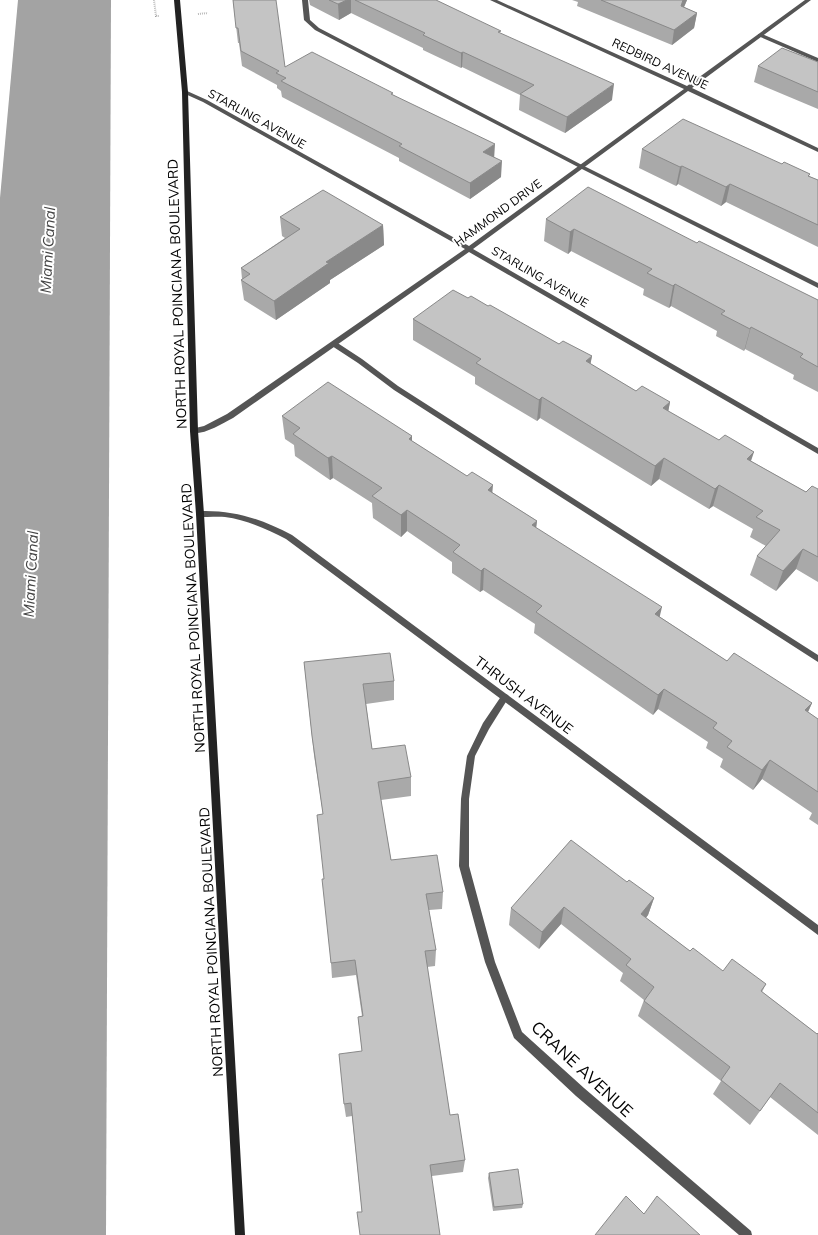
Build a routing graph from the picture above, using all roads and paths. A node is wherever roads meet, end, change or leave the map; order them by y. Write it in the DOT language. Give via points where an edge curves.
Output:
graph roads {
  1 [pos="177,0"];
  2 [pos="305,0"];
  3 [pos="493,0"];
  4 [pos="808,0"];
  5 [pos="760,35"];
  6 [pos="818,60"];
  7 [pos="687,88"];
  8 [pos="185,92"];
  9 [pos="818,150"];
  10 [pos="580,166"];
  11 [pos="469,249"];
  12 [pos="818,286"];
  13 [pos="334,344"];
  14 [pos="194,430"];
  15 [pos="818,451"];
  16 [pos="200,514"];
  17 [pos="818,659"];
  18 [pos="505,697"];
  19 [pos="818,932"];
  20 [pos="240,1235"];
  21 [pos="747,1235"];
  1 -- 8 [label="street, NORTH ROYAL POINCIANA BOULEVARD"];
  2 -- 10 [label="street" via="307,20 317,30"];
  3 -- 7 [label="street, REDBIRD AVENUE"];
  4 -- 5 [label="street, HAMMOND DRIVE"];
  5 -- 6 [label="street"];
  5 -- 7 [label="street, HAMMOND DRIVE"];
  7 -- 9 [label="street, REDBIRD AVENUE"];
  7 -- 10 [label="street, HAMMOND DRIVE"];
  8 -- 11 [label="street, STARLING AVENUE"];
  8 -- 14 [label="street, NORTH ROYAL POINCIANA BOULEVARD"];
  10 -- 11 [label="street, HAMMOND DRIVE"];
  10 -- 12 [label="street"];
  11 -- 13 [label="street, HAMMOND DRIVE"];
  11 -- 15 [label="street, STARLING AVENUE"];
  13 -- 14 [label="street, HAMMOND DRIVE" via="230,416 206,428"];
  13 -- 17 [label="street" via="410,397"];
  14 -- 16 [label="street, NORTH ROYAL POINCIANA BOULEVARD"];
  16 -- 18 [label="street, THRUSH AVENUE" via="226,514 251,519 289,537"];
  16 -- 20 [label="street, NORTH ROYAL POINCIANA BOULEVARD"];
  18 -- 19 [label="street, THRUSH AVENUE"];
  18 -- 21 [label="street, CRANE AVENUE" via="471,756 464,799 464,866 490,962 518,1035 580,1092"];
}
